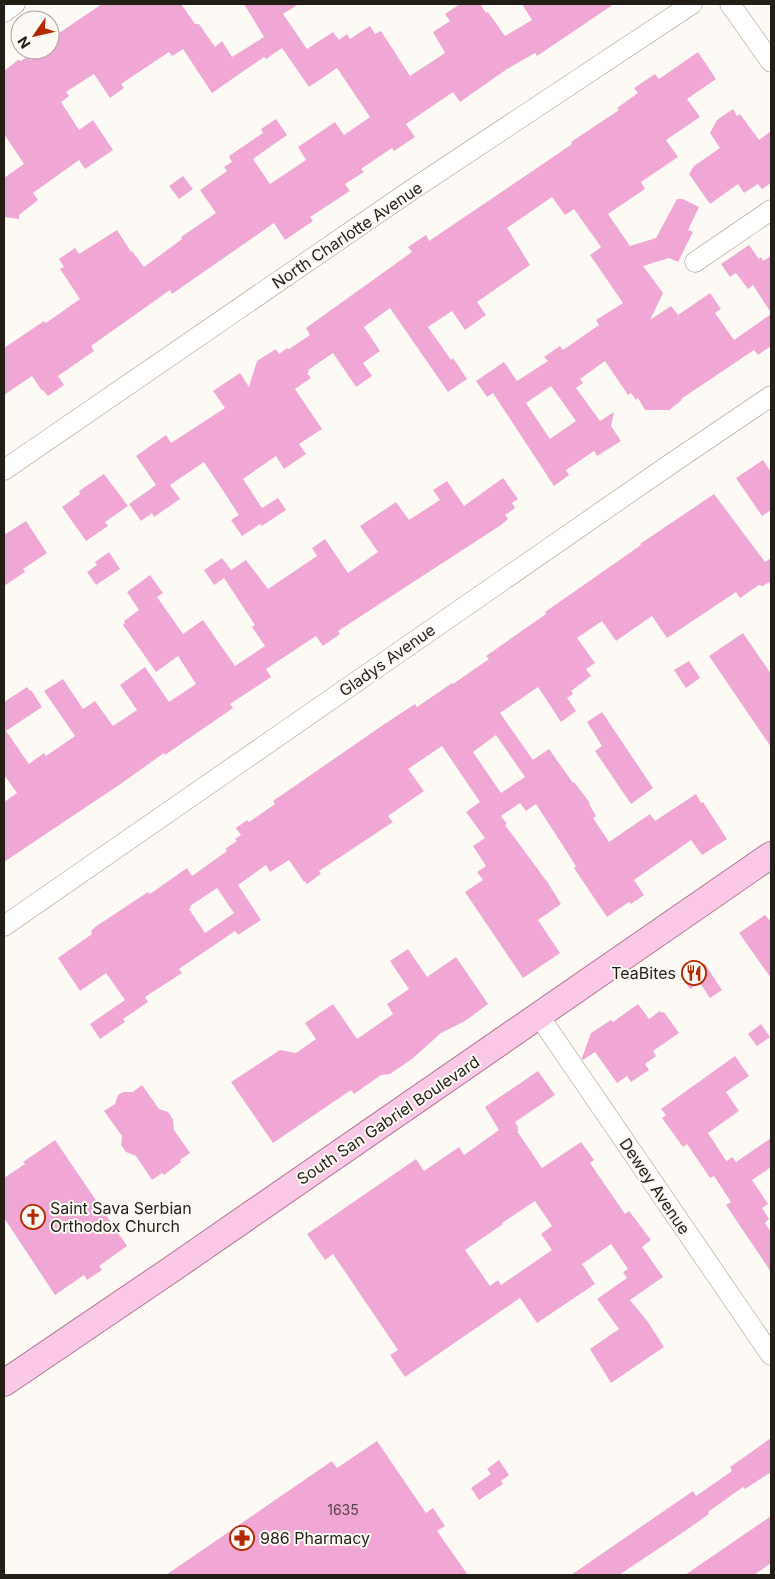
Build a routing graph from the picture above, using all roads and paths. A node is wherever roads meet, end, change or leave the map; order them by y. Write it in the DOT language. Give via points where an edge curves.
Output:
graph roads {
  1 [pos="15,4"];
  2 [pos="692,4"];
  3 [pos="730,4"];
  4 [pos="4,12"];
  5 [pos="771,62"];
  6 [pos="771,210"];
  7 [pos="695,262"];
  8 [pos="771,396"];
  9 [pos="4,470"];
  10 [pos="771,855"];
  11 [pos="4,926"];
  12 [pos="539,1016"];
  13 [pos="771,1355"];
  14 [pos="4,1382"];
  1 -- 4 [label="street"];
  2 -- 9 [label="street, North Charlotte Avenue" via="410,191"];
  3 -- 5 [label="street"];
  6 -- 7 [label="street"];
  8 -- 11 [label="street, Gladys Avenue"];
  10 -- 12 [label="main road, South San Gabriel Boulevard"];
  12 -- 13 [label="street, Dewey Avenue"];
  12 -- 14 [label="main road, South San Gabriel Boulevard"];
}
